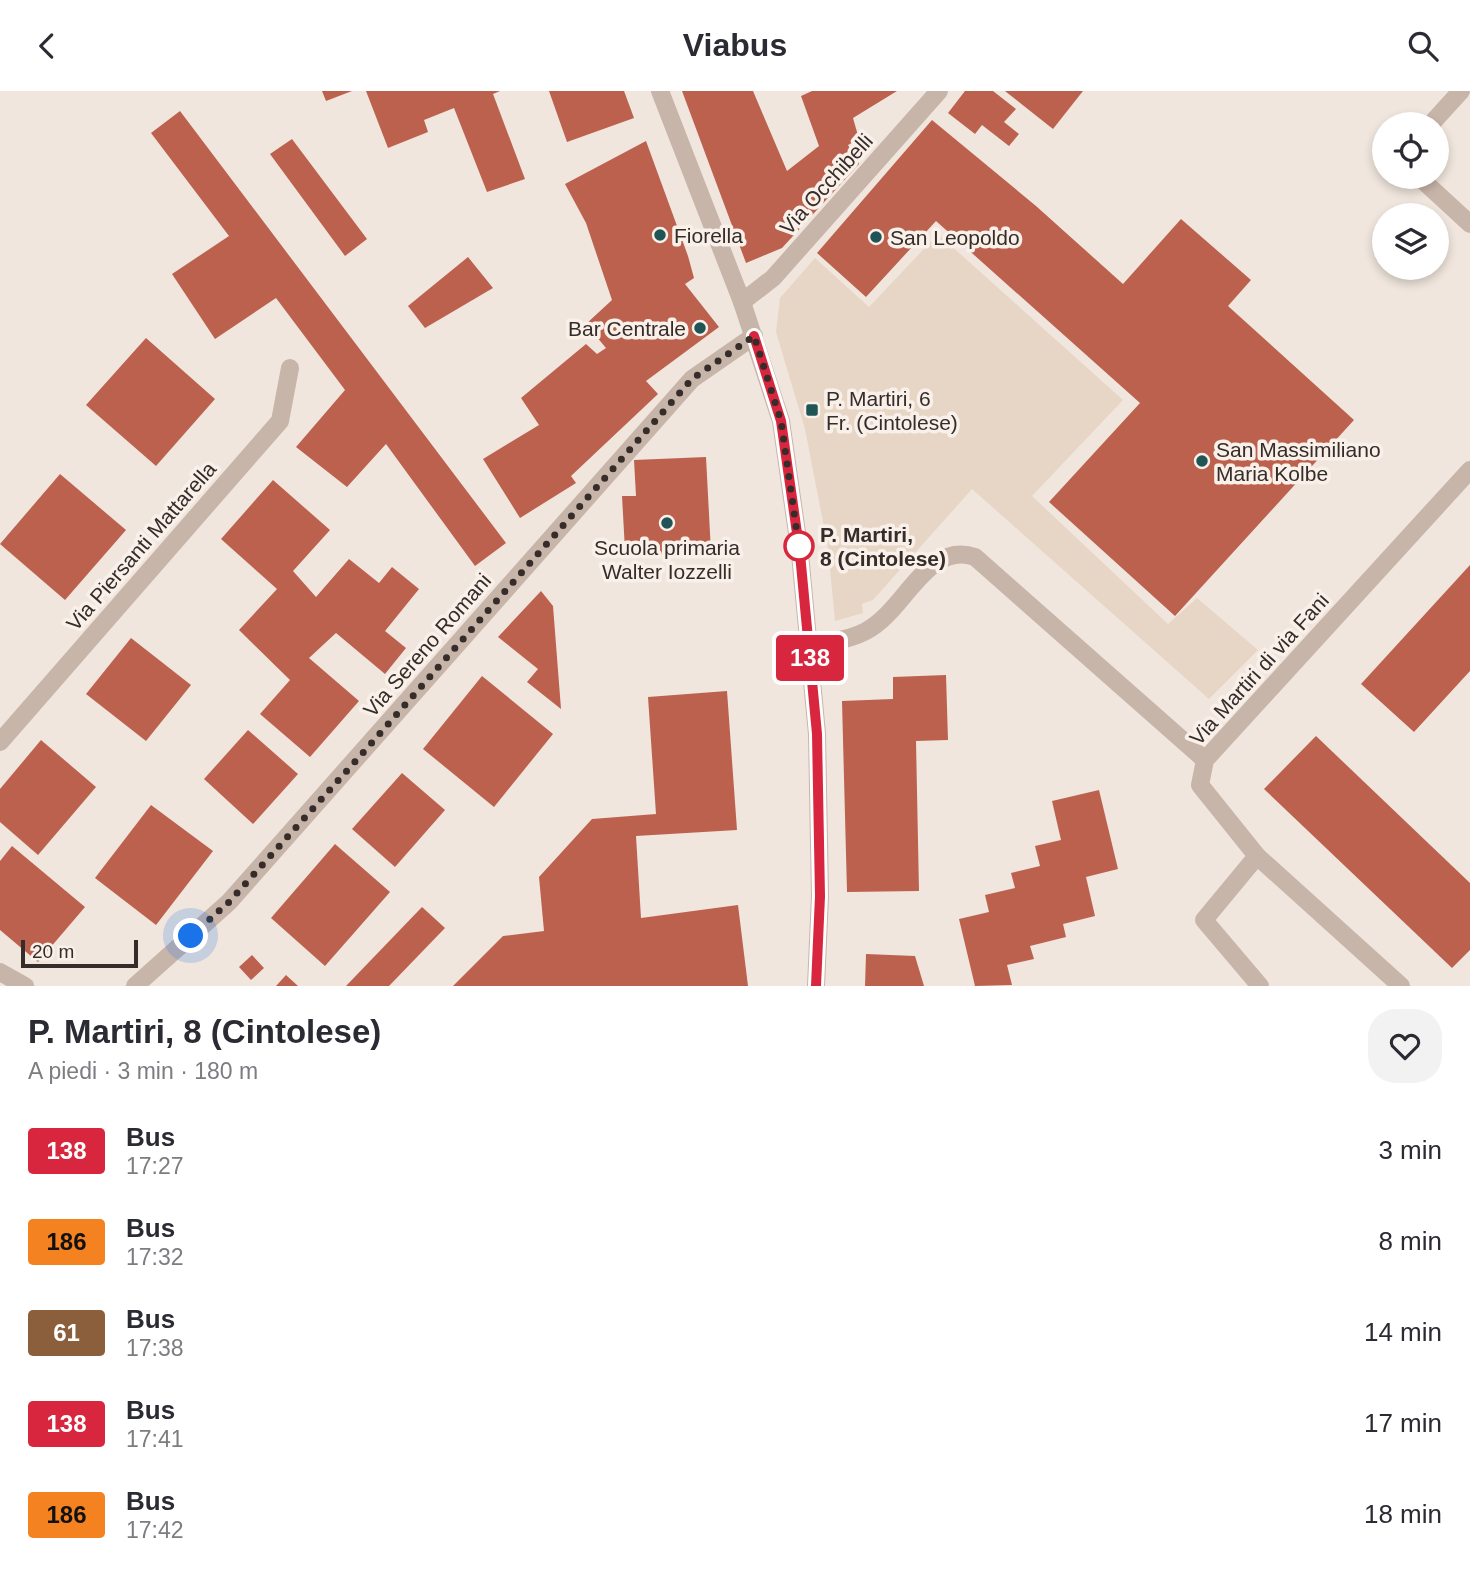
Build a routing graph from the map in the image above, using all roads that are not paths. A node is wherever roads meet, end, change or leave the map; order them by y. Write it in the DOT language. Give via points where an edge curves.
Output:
graph roads {
  1 [pos="660,91"];
  2 [pos="939,91"];
  3 [pos="1461,91"];
  4 [pos="1442,112"];
  5 [pos="1432,189"];
  6 [pos="1470,224"];
  7 [pos="742,302"];
  8 [pos="754,336"];
  9 [pos="290,368"];
  10 [pos="1470,470"];
  11 [pos="809,646"];
  12 [pos="0,742"];
  13 [pos="1205,760"];
  14 [pos="1257,856"];
  15 [pos="0,972"];
  16 [pos="25,986"];
  17 [pos="135,986"];
  18 [pos="816,986"];
  19 [pos="1260,986"];
  20 [pos="1401,986"];
  1 -- 7 [label="street"];
  2 -- 7 [label="street, Via Occhibelli" via="773,278"];
  3 -- 4 [label="street"];
  5 -- 6 [label="street"];
  7 -- 8 [label="street"];
  8 -- 11 [label="street" via="781,421"];
  8 -- 17 [label="street, Via Sereno Romani" via="692,379 229,902"];
  9 -- 12 [label="street, Via Piersanti Mattarella" via="280,422"];
  10 -- 13 [label="street, Via Martiri di via Fani"];
  11 -- 13 [label="street" via="866,632 888,615 939,559 962,553 975,557"];
  11 -- 18 [label="street" via="817,734 820,896"];
  13 -- 14 [label="street, Via Martiri di via Fani" via="1200,785"];
  14 -- 19 [label="street" via="1203,920"];
  14 -- 20 [label="street, Via Martiri di via Fani"];
  15 -- 16 [label="street"];
}
